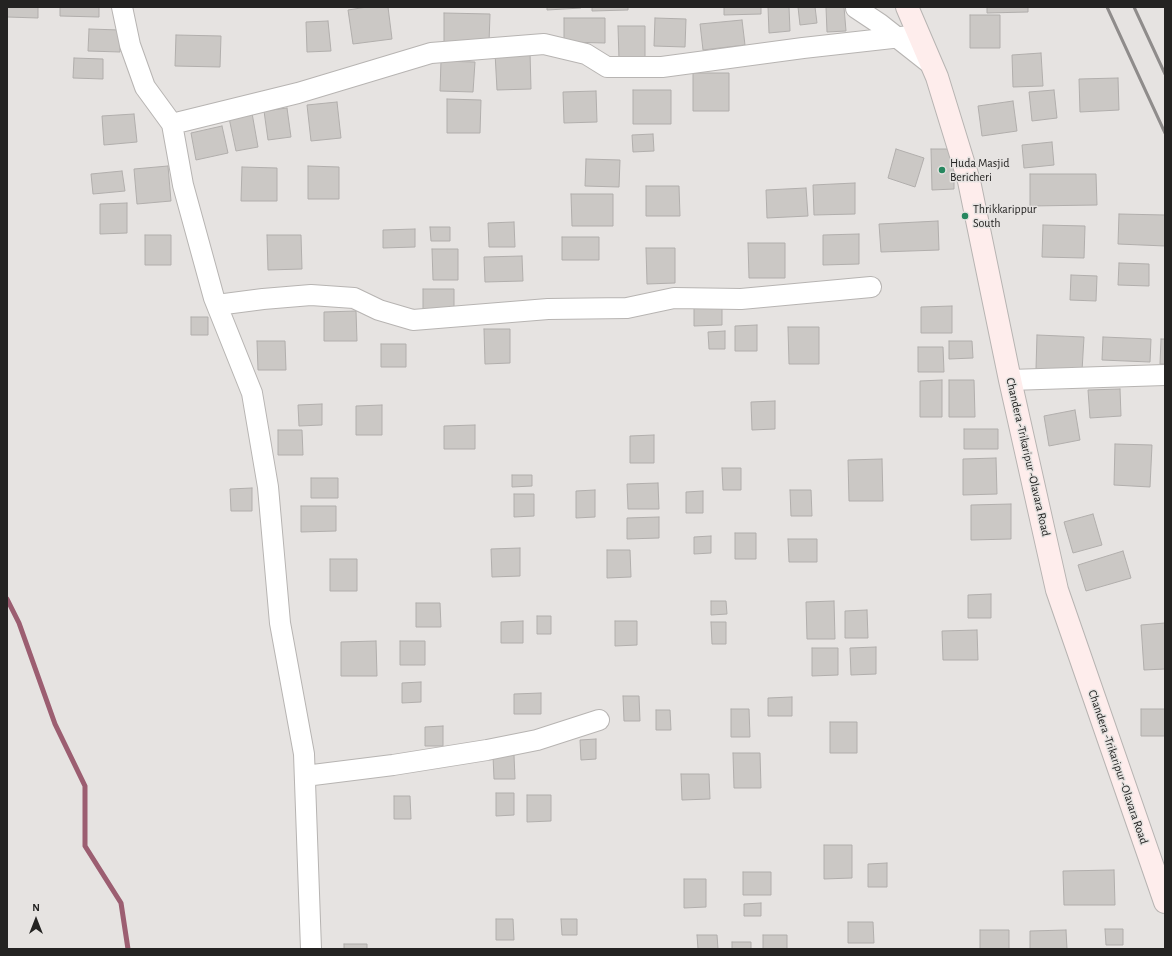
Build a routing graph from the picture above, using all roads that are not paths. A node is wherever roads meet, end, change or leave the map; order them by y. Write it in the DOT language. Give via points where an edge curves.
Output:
graph roads {
  1 [pos="122,7"];
  2 [pos="856,7"];
  3 [pos="907,7"];
  4 [pos="919,34"];
  5 [pos="897,37"];
  6 [pos="932,65"];
  7 [pos="172,124"];
  8 [pos="871,287"];
  9 [pos="217,305"];
  10 [pos="1165,374"];
  11 [pos="1010,380"];
  12 [pos="599,720"];
  13 [pos="305,776"];
  14 [pos="1165,902"];
  15 [pos="311,949"];
  1 -- 7 [label="street" via="130,45 146,87"];
  2 -- 5 [label="street"];
  3 -- 4 [label="main road, Chandera -Trikaripur -Olavara Road"];
  4 -- 5 [label="street"];
  4 -- 6 [label="main road, Chandera -Trikaripur -Olavara Road"];
  5 -- 6 [label="street"];
  5 -- 7 [label="street" via="662,67 607,67 586,54 544,44 431,54 298,93"];
  6 -- 11 [label="main road, Chandera -Trikaripur -Olavara Road" via="969,181"];
  7 -- 9 [label="street" via="183,185"];
  8 -- 9 [label="street" via="741,300 674,298 627,308 548,309 413,320 379,310 354,298 311,295"];
  9 -- 13 [label="street" via="252,393 268,487 280,623 304,754"];
  10 -- 11 [label="street"];
  11 -- 14 [label="main road, Chandera -Trikaripur -Olavara Road" via="1057,590"];
  12 -- 13 [label="street" via="537,740 487,750"];
  13 -- 15 [label="street"];
}
